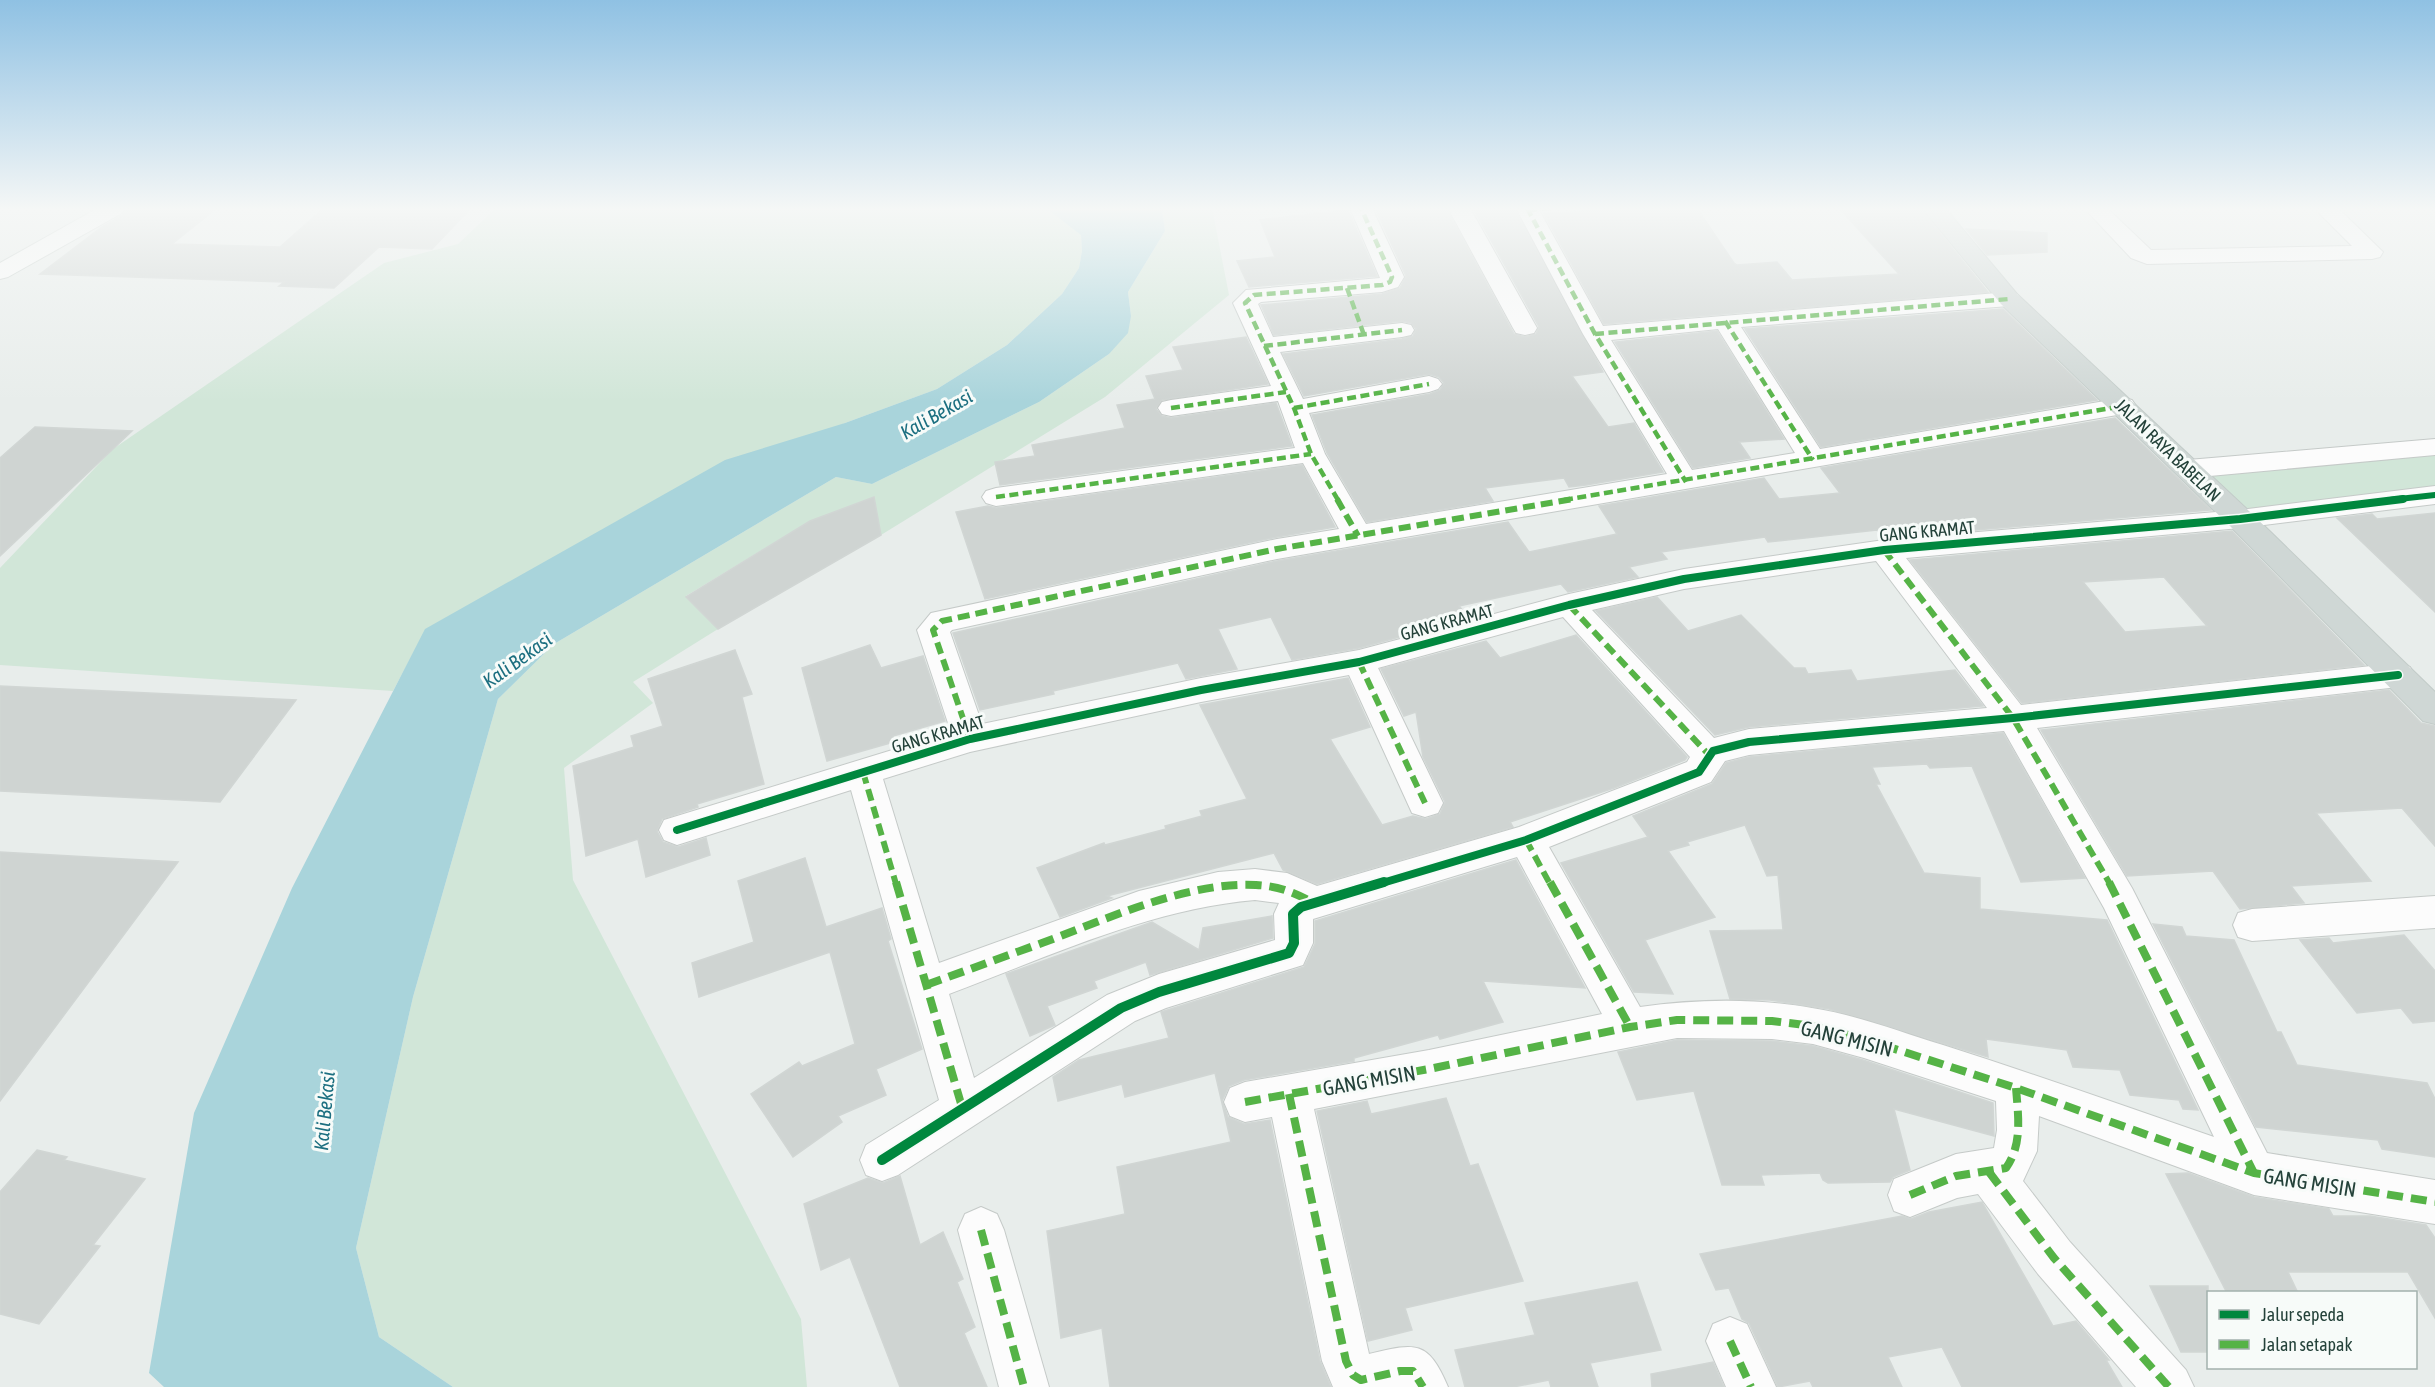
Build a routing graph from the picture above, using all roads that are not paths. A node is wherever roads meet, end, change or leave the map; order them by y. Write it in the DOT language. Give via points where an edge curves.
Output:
graph roads {
  1 [pos="1389,273"];
  2 [pos="1495,273"];
  3 [pos="1566,273"];
  4 [pos="1986,273"];
  5 [pos="1347,288"];
  6 [pos="2008,299"];
  7 [pos="1725,321"];
  8 [pos="1526,328"];
  9 [pos="1402,330"];
  10 [pos="1595,334"];
  11 [pos="1364,335"];
  12 [pos="1264,346"];
  13 [pos="1429,384"];
  14 [pos="1290,400"];
  15 [pos="2123,406"];
  16 [pos="1171,408"];
  17 [pos="2435,447"];
  18 [pos="1311,454"];
  19 [pos="1813,460"];
  20 [pos="2188,469"];
  21 [pos="1686,482"];
  22 [pos="2435,495"];
  23 [pos="996,497"];
  24 [pos="2240,519"];
  25 [pos="1358,536"];
  26 [pos="1884,550"];
  27 [pos="1569,604"];
  28 [pos="1359,662"];
  29 [pos="2398,675"];
  30 [pos="2435,712"];
  31 [pos="2013,718"];
  32 [pos="970,739"];
  33 [pos="1708,755"];
  34 [pos="863,772"];
  35 [pos="1425,803"];
  36 [pos="677,830"];
  37 [pos="1526,840"];
  38 [pos="1312,902"];
  39 [pos="2435,912"];
  40 [pos="2252,925"];
  41 [pos="926,985"];
  42 [pos="1630,1027"];
  43 [pos="2016,1088"];
  44 [pos="962,1107"];
  45 [pos="882,1160"];
  46 [pos="1989,1172"];
  47 [pos="2254,1173"];
  48 [pos="1910,1195"];
  49 [pos="2435,1202"];
  50 [pos="981,1230"];
  51 [pos="1730,1341"];
  52 [pos="1024,1387"];
  53 [pos="1422,1387"];
  54 [pos="1751,1387"];
  55 [pos="2169,1387"];
  1 -- 5 [label="street" via="1392,280 1382,285"];
  2 -- 8 [label="street"];
  3 -- 10 [label="street"];
  4 -- 6 [label="main road, JALAN RAYA BABELAN"];
  5 -- 11 [label="street"];
  5 -- 12 [label="street" via="1249,297 1245,303"];
  6 -- 7 [label="street"];
  6 -- 15 [label="main road, JALAN RAYA BABELAN"];
  7 -- 10 [label="street"];
  7 -- 19 [label="street"];
  9 -- 11 [label="street"];
  10 -- 21 [label="street"];
  11 -- 12 [label="street"];
  12 -- 14 [label="street"];
  13 -- 14 [label="street"];
  14 -- 16 [label="street"];
  14 -- 18 [label="street"];
  15 -- 19 [label="street"];
  15 -- 20 [label="main road, JALAN RAYA BABELAN"];
  17 -- 20 [label="street"];
  18 -- 23 [label="street"];
  18 -- 25 [label="street"];
  19 -- 21 [label="street"];
  20 -- 24 [label="main road, JALAN RAYA BABELAN"];
  21 -- 25 [label="street"];
  22 -- 24 [label="street, GANG KRAMAT"];
  24 -- 26 [label="street, GANG KRAMAT"];
  24 -- 29 [label="main road, JALAN RAYA BABELAN"];
  25 -- 32 [label="street" via="1277,549 942,621 933,630"];
  26 -- 27 [label="street, GANG KRAMAT" via="1684,579"];
  26 -- 31 [label="street"];
  27 -- 28 [label="street, GANG KRAMAT"];
  27 -- 33 [label="street"];
  28 -- 32 [label="street, GANG KRAMAT" via="1201,690"];
  28 -- 35 [label="street"];
  29 -- 30 [label="main road, JALAN RAYA BABELAN"];
  29 -- 31 [label="street"];
  31 -- 33 [label="street" via="1749,742 1722,747"];
  31 -- 47 [label="street" via="2119,899"];
  32 -- 34 [label="street, GANG KRAMAT"];
  33 -- 37 [label="street" via="1699,772"];
  34 -- 36 [label="street, GANG KRAMAT"];
  34 -- 41 [label="street"];
  37 -- 38 [label="street"];
  37 -- 42 [label="street"];
  38 -- 41 [label="street" via="1293,892 1266,886 1185,893 1132,908"];
  38 -- 44 [label="street" via="1293,914 1294,943 1289,953 1140,999"];
  39 -- 40 [label="street"];
  41 -- 44 [label="street"];
  42 -- 43 [label="street, GANG MISIN" via="1723,1019 1813,1026"];
  42 -- 53 [label="street, GANG MISIN" via="1429,1070 1267,1098 1349,1368 1361,1380 1413,1371"];
  43 -- 46 [label="street" via="2018,1136 2011,1163"];
  43 -- 47 [label="street, GANG MISIN"];
  44 -- 45 [label="street"];
  46 -- 48 [label="street" via="1956,1176"];
  46 -- 55 [label="street" via="2054,1258"];
  47 -- 49 [label="street, GANG MISIN"];
  50 -- 52 [label="street"];
  51 -- 54 [label="street"];
}
